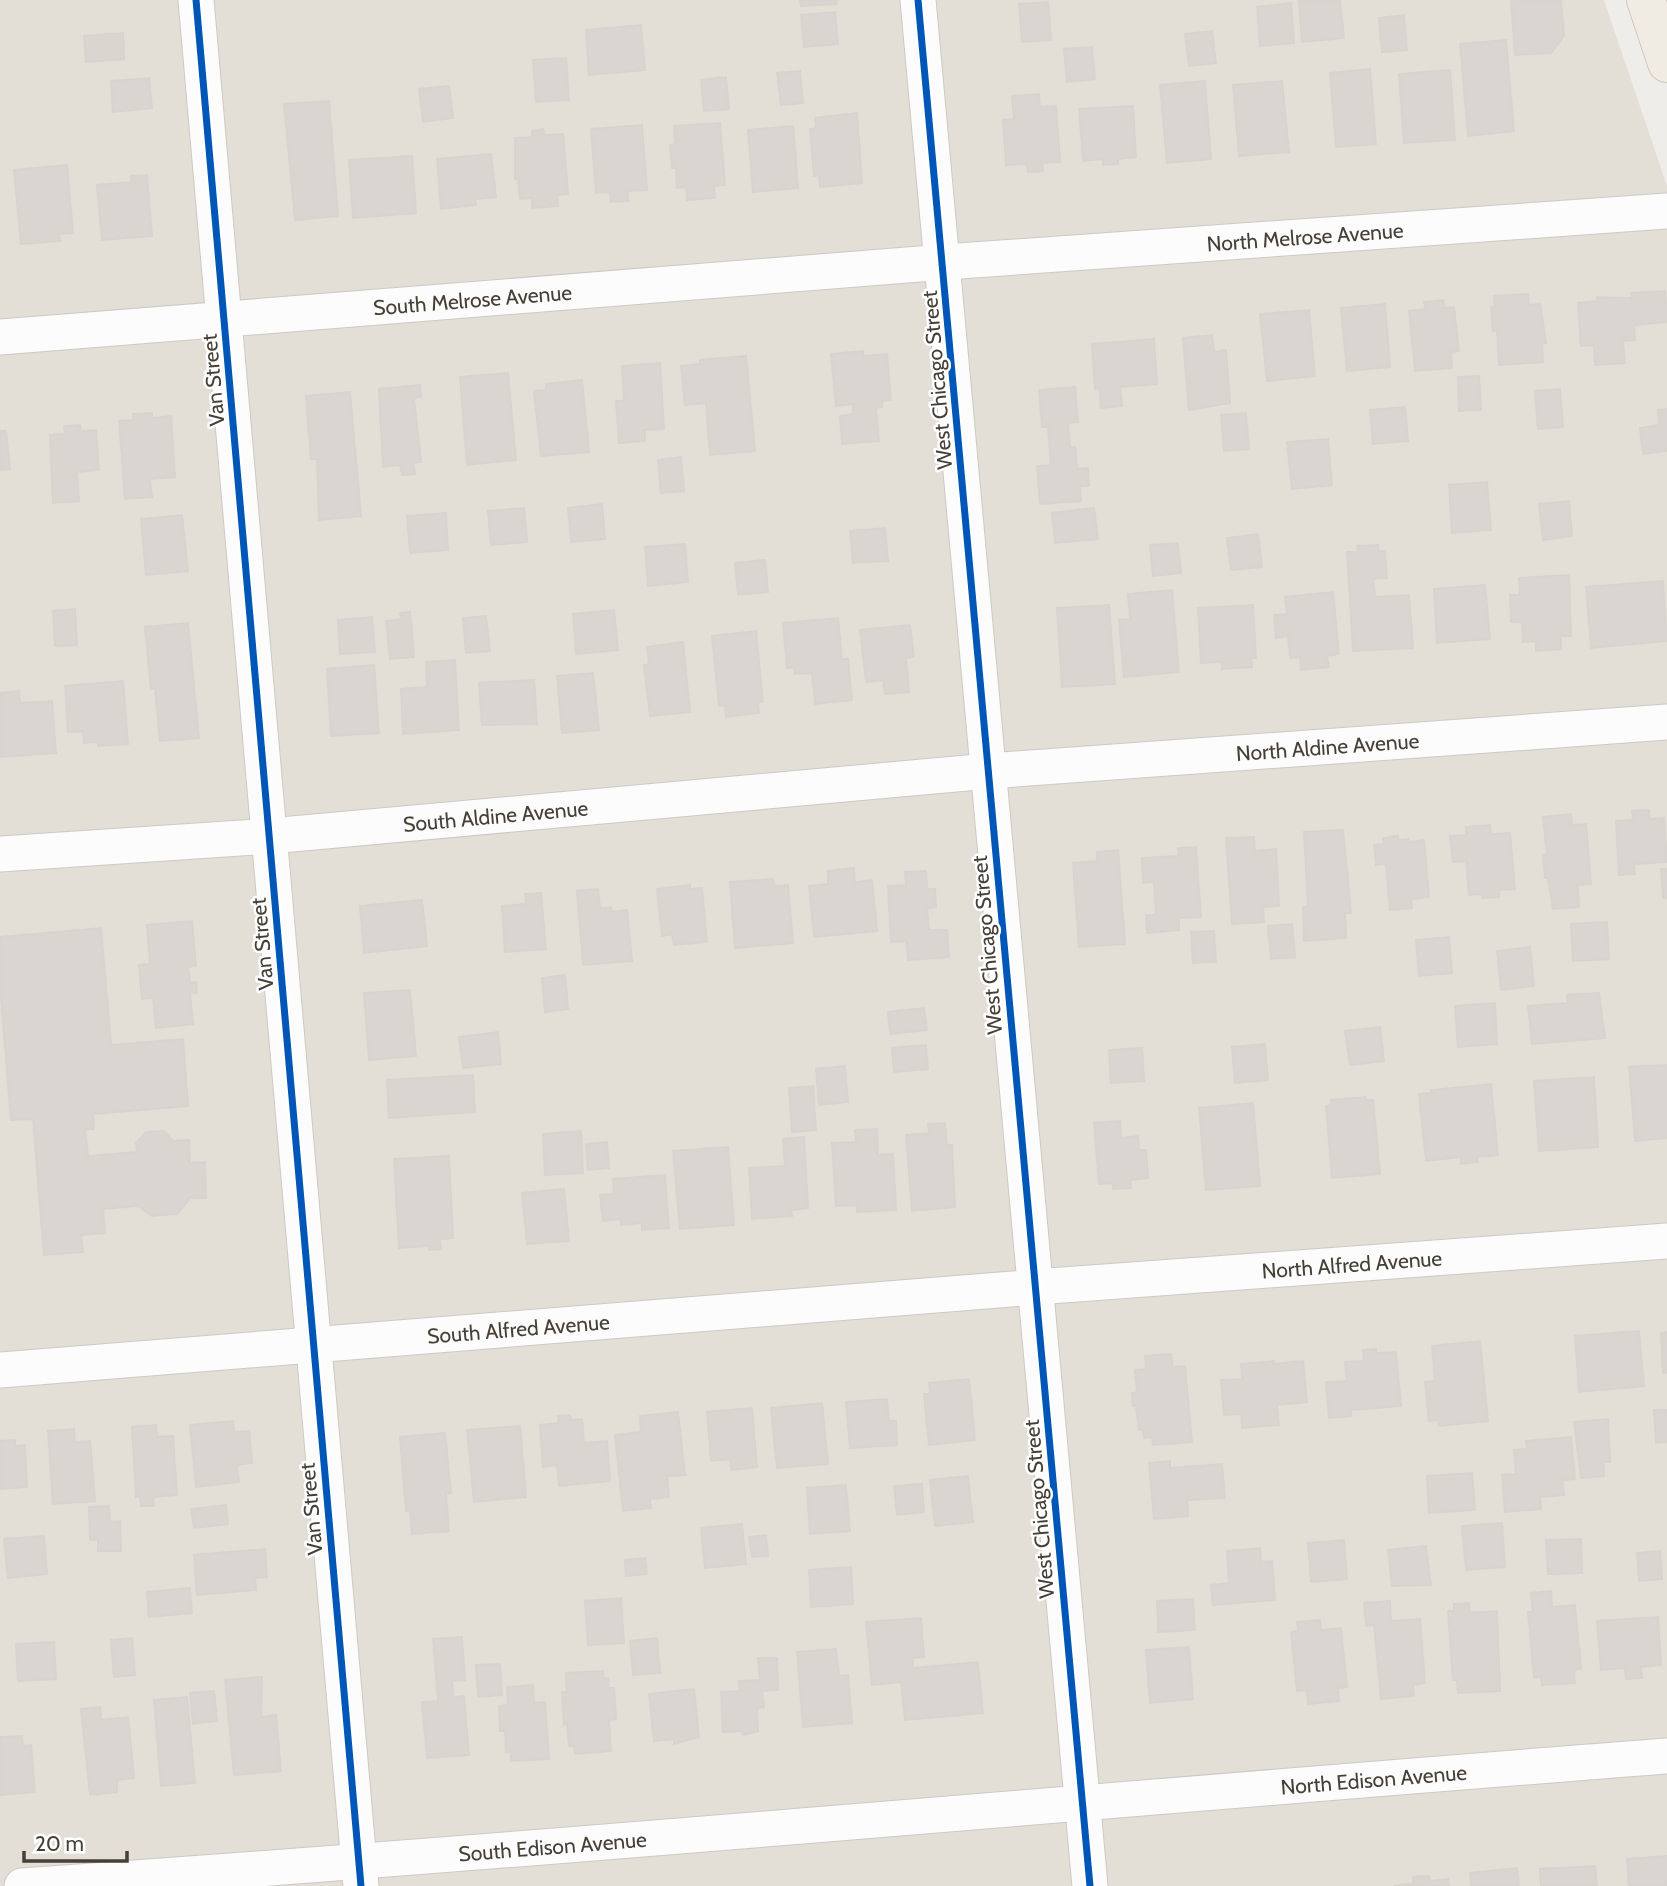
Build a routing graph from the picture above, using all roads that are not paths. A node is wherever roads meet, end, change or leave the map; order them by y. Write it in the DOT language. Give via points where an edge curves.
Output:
graph roads {
  1 [pos="196,0"];
  2 [pos="918,0"];
  3 [pos="1646,0"];
  4 [pos="1667,63"];
  5 [pos="1667,211"];
  6 [pos="944,262"];
  7 [pos="226,320"];
  8 [pos="0,337"];
  9 [pos="1667,722"];
  10 [pos="989,771"];
  11 [pos="270,836"];
  12 [pos="0,854"];
  13 [pos="1667,1241"];
  14 [pos="1036,1287"];
  15 [pos="315,1347"];
  16 [pos="0,1370"];
  17 [pos="1667,1756"];
  18 [pos="1082,1801"];
  19 [pos="360,1875"];
  20 [pos="22,1886"];
  21 [pos="1090,1886"];
  1 -- 7 [label="street, Van Street"];
  2 -- 6 [label="street, West Chicago Street"];
  3 -- 4 [label="main road"];
  5 -- 6 [label="street, North Melrose Avenue"];
  6 -- 7 [label="street, South Melrose Avenue"];
  6 -- 10 [label="street, West Chicago Street"];
  7 -- 8 [label="street, South Melrose Avenue"];
  7 -- 11 [label="street, Van Street"];
  9 -- 10 [label="street, North Aldine Avenue"];
  10 -- 11 [label="street, South Aldine Avenue"];
  10 -- 14 [label="street, West Chicago Street"];
  11 -- 12 [label="street, South Aldine Avenue"];
  11 -- 15 [label="street, Van Street"];
  13 -- 14 [label="street, North Alfred Avenue"];
  14 -- 15 [label="street, South Alfred Avenue"];
  14 -- 18 [label="street, West Chicago Street"];
  15 -- 16 [label="street, South Alfred Avenue"];
  15 -- 19 [label="street, Van Street"];
  17 -- 18 [label="street, North Edison Avenue"];
  18 -- 19 [label="street, South Edison Avenue"];
  18 -- 21 [label="street, West Chicago Street"];
  19 -- 20 [label="street, South Edison Avenue"];
}
